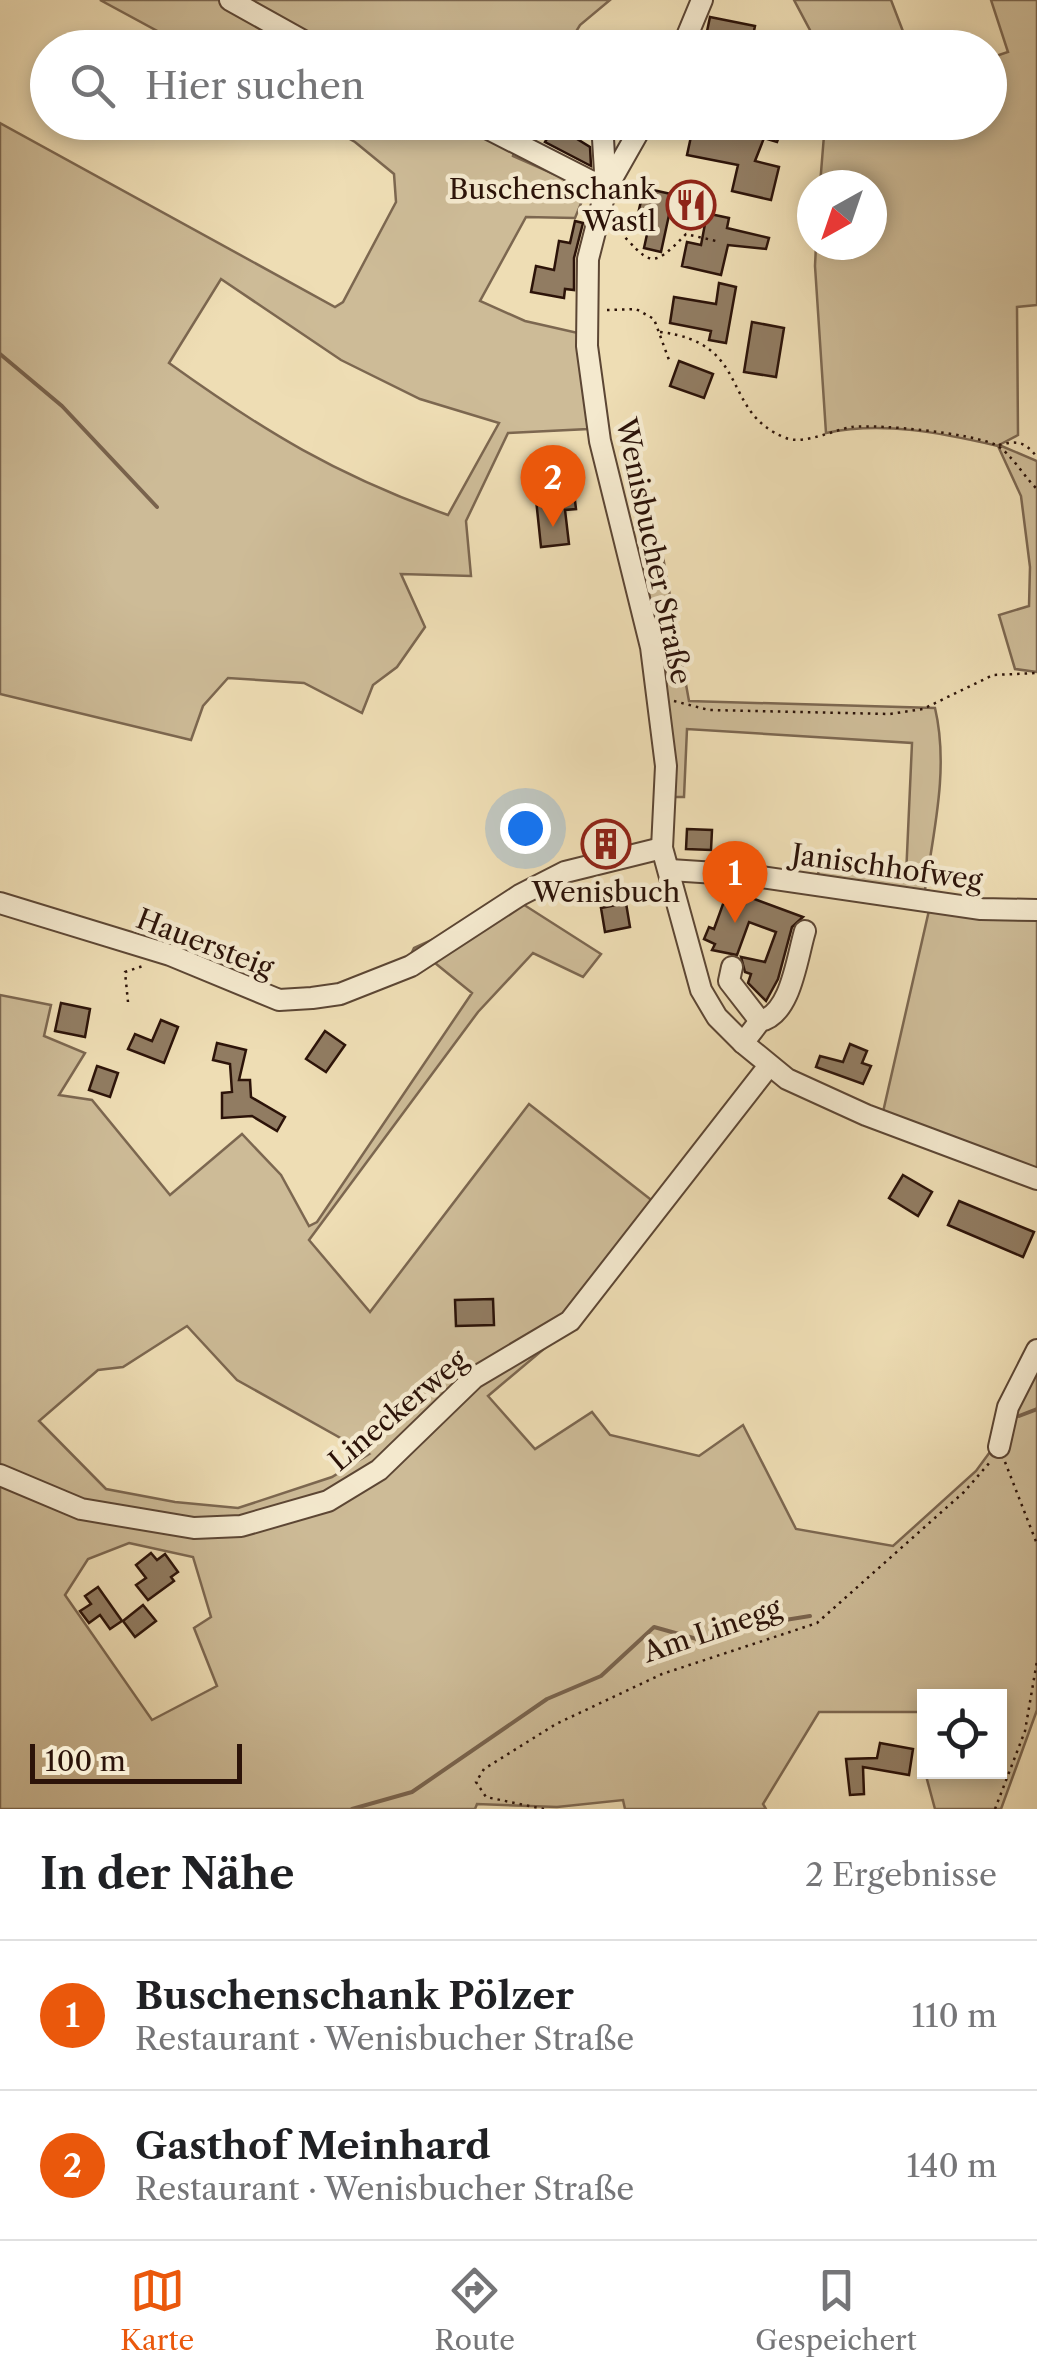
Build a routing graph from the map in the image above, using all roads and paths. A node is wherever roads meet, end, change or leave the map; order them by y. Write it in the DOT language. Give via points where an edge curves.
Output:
graph roads {
  1 [pos="230,0"];
  2 [pos="702,0"];
  3 [pos="284,30"];
  4 [pos="690,30"];
  5 [pos="510,140"];
  6 [pos="603,140"];
  7 [pos="634,140"];
  8 [pos="606,189"];
  9 [pos="600,212"];
  10 [pos="716,241"];
  11 [pos="586,313"];
  12 [pos="660,332"];
  13 [pos="668,360"];
  14 [pos="998,446"];
  15 [pos="1037,456"];
  16 [pos="1037,489"];
  17 [pos="1037,673"];
  18 [pos="657,690"];
  19 [pos="662,848"];
  20 [pos="670,870"];
  21 [pos="0,903"];
  22 [pos="1037,910"];
  23 [pos="804,931"];
  24 [pos="170,954"];
  25 [pos="732,967"];
  26 [pos="128,1002"];
  27 [pos="760,1021"];
  28 [pos="743,1043"];
  29 [pos="768,1067"];
  30 [pos="1037,1179"];
  31 [pos="1037,1350"];
  32 [pos="1000,1446"];
  33 [pos="0,1475"];
  34 [pos="1037,1544"];
  35 [pos="1037,1660"];
  36 [pos="544,1809"];
  37 [pos="994,1809"];
  1 -- 3 [label="street"];
  2 -- 4 [label="street"];
  5 -- 8 [label="street"];
  6 -- 8 [label="street"];
  7 -- 8 [label="street, Wenisbucher Straße"];
  8 -- 9 [label="street, Wenisbucher Straße"];
  9 -- 10 [label="path" via="636,250 657,260 686,234"];
  9 -- 11 [label="street, Wenisbucher Straße" via="588,259"];
  11 -- 12 [label="path" via="636,309 654,319"];
  11 -- 18 [label="street, Wenisbucher Straße" via="600,441"];
  12 -- 13 [label="path"];
  12 -- 14 [label="path" via="681,335 726,361 758,425 791,440 855,427"];
  14 -- 15 [label="path" via="1015,440"];
  14 -- 16 [label="path"];
  17 -- 18 [label="path" via="992,675 923,709 890,714 687,708"];
  18 -- 19 [label="street, Wenisbucher Straße" via="666,766"];
  19 -- 20 [label="street, Wenisbucher Straße"];
  19 -- 24 [label="street, Hauersteig" via="565,872 411,966 340,994 279,1000"];
  20 -- 22 [label="street, Janischhofweg" via="981,909"];
  20 -- 28 [label="street, Wenisbucher Straße" via="701,990"];
  21 -- 24 [label="street, Hauersteig"];
  23 -- 27 [label="street" via="781,1007"];
  24 -- 26 [label="path" via="125,972"];
  25 -- 27 [label="street" via="730,981"];
  27 -- 28 [label="street"];
  28 -- 29 [label="street, Wenisbucher Straße"];
  29 -- 30 [label="street, Wenisbucher Straße" via="866,1115"];
  29 -- 33 [label="street, Lineckerweg" via="570,1321 474,1378 379,1470 328,1501 241,1526 194,1528 81,1509"];
  31 -- 32 [label="street" via="1008,1407"];
  32 -- 34 [label="path"];
  32 -- 36 [label="path, Am Linegg" via="964,1492 817,1623 598,1702 484,1769 476,1782 486,1797"];
  35 -- 37 [label="path" via="1025,1730"];
}
